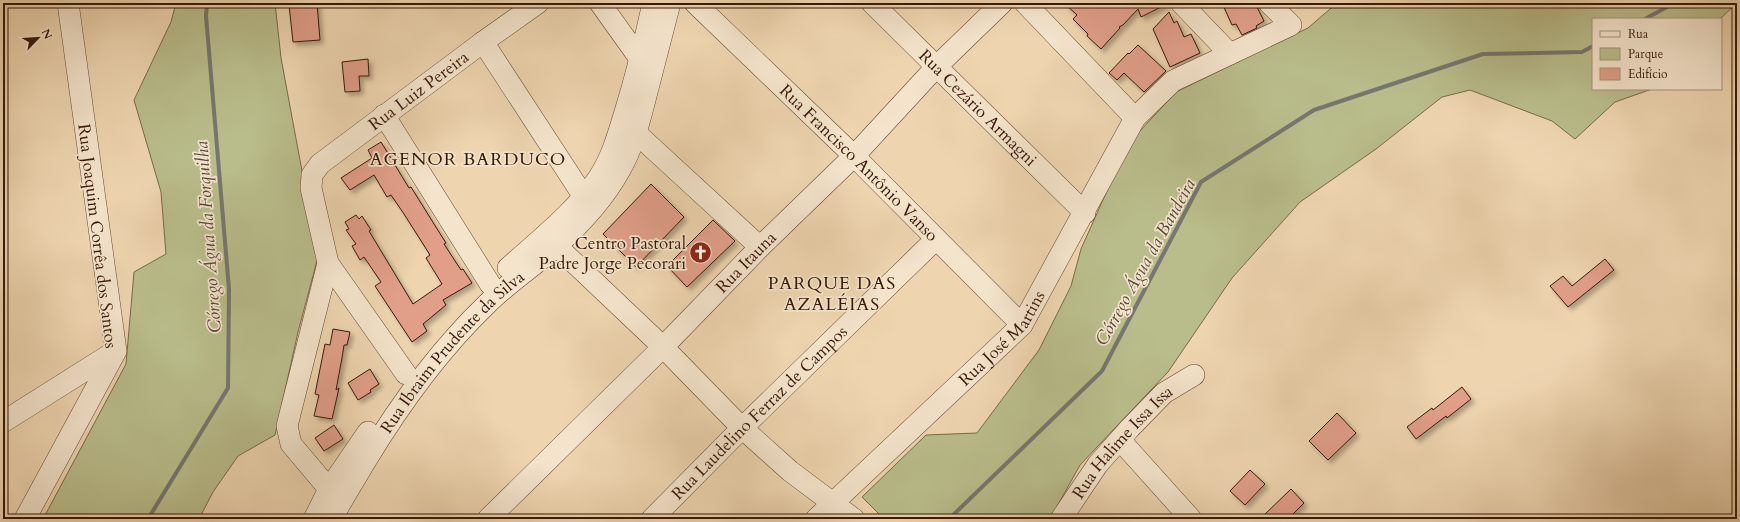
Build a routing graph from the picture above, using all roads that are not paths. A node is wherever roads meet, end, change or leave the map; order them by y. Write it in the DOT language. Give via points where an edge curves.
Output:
graph roads {
  1 [pos="68,3"];
  2 [pos="538,3"];
  3 [pos="600,3"];
  4 [pos="653,3"];
  5 [pos="670,3"];
  6 [pos="695,3"];
  7 [pos="872,3"];
  8 [pos="1002,3"];
  9 [pos="1025,3"];
  10 [pos="1180,3"];
  11 [pos="1269,3"];
  12 [pos="483,42"];
  13 [pos="1230,54"];
  14 [pos="937,66"];
  15 [pos="646,67"];
  16 [pos="384,115"];
  17 [pos="1135,118"];
  18 [pos="636,133"];
  19 [pos="854,156"];
  20 [pos="584,197"];
  21 [pos="1085,213"];
  22 [pos="936,239"];
  23 [pos="550,241"];
  24 [pos="760,247"];
  25 [pos="328,263"];
  26 [pos="490,284"];
  27 [pos="1022,325"];
  28 [pos="664,346"];
  29 [pos="116,351"];
  30 [pos="406,374"];
  31 [pos="1194,374"];
  32 [pos="3,422"];
  33 [pos="742,428"];
  34 [pos="1120,440"];
  35 [pos="850,487"];
  36 [pos="329,489"];
  37 [pos="832,504"];
  38 [pos="26,519"];
  39 [pos="314,519"];
  40 [pos="332,519"];
  41 [pos="488,519"];
  42 [pos="652,519"];
  43 [pos="816,519"];
  44 [pos="854,519"];
  45 [pos="864,519"];
  46 [pos="1061,519"];
  47 [pos="1191,519"];
  1 -- 29 [label="street, Rua Joaquim Corrêa dos Santos"];
  2 -- 12 [label="street, Rua Luiz Pereira"];
  3 -- 15 [label="street"];
  4 -- 15 [label="street, Rua Ibraim Prudente da Silva"];
  5 -- 15 [label="street, Rua Ibraim Prudente da Silva"];
  6 -- 19 [label="street, Rua Francisco Antônio Vanso"];
  7 -- 14 [label="street, Rua Cezário Armagni"];
  8 -- 14 [label="street, Rua Itauna"];
  9 -- 17 [label="street"];
  10 -- 13 [label="street"];
  11 -- 13 [label="street, Rua José Martins" via="1291,25"];
  12 -- 16 [label="street, Rua Luiz Pereira"];
  12 -- 20 [label="street"];
  13 -- 17 [label="street, Rua José Martins" via="1173,81"];
  14 -- 19 [label="street, Rua Itauna"];
  14 -- 21 [label="street, Rua Cezário Armagni"];
  15 -- 18 [label="street, Rua Ibraim Prudente da Silva"];
  15 -- 20 [label="street, Rua Ibraim Prudente da Silva" via="613,150"];
  16 -- 25 [label="street, Rua Luiz Pereira" via="320,164 312,175 311,188"];
  16 -- 26 [label="street"];
  17 -- 21 [label="street, Rua José Martins"];
  18 -- 23 [label="street, Rua Ibraim Prudente da Silva" via="621,168 608,189 580,223"];
  18 -- 24 [label="street"];
  19 -- 22 [label="street, Rua Francisco Antônio Vanso"];
  19 -- 24 [label="street, Rua Itauna"];
  20 -- 23 [label="street, Rua Ibraim Prudente da Silva"];
  21 -- 27 [label="street, Rua José Martins"];
  22 -- 27 [label="street, Rua Francisco Antônio Vanso"];
  22 -- 33 [label="street, Rua Laudelino Ferraz de Campos"];
  23 -- 26 [label="street, Rua Ibraim Prudente da Silva"];
  23 -- 28 [label="street"];
  23 -- 40 [label="street, Rua Ibraim Prudente da Silva" via="451,341 419,380 391,419"];
  24 -- 28 [label="street, Rua Itauna"];
  25 -- 30 [label="street"];
  25 -- 36 [label="street" via="287,426 291,444"];
  26 -- 30 [label="street, Rua Ibraim Prudente da Silva"];
  27 -- 35 [label="street, Rua José Martins"];
  28 -- 33 [label="street"];
  28 -- 41 [label="street, Rua Itauna"];
  29 -- 32 [label="street"];
  29 -- 38 [label="street, Rua Joaquim Corrêa dos Santos"];
  30 -- 36 [label="street, Rua Ibraim Prudente da Silva"];
  31 -- 34 [label="street, Rua Halime Issa Issa" via="1164,393"];
  33 -- 37 [label="street"];
  33 -- 42 [label="street, Rua Laudelino Ferraz de Campos"];
  34 -- 46 [label="street, Rua Halime Issa Issa" via="1098,464"];
  34 -- 47 [label="street"];
  35 -- 37 [label="street, Rua José Martins"];
  35 -- 45 [label="street"];
  36 -- 39 [label="street, Rua Ibraim Prudente da Silva"];
  37 -- 43 [label="street, Rua José Martins"];
  37 -- 44 [label="street"];
}
